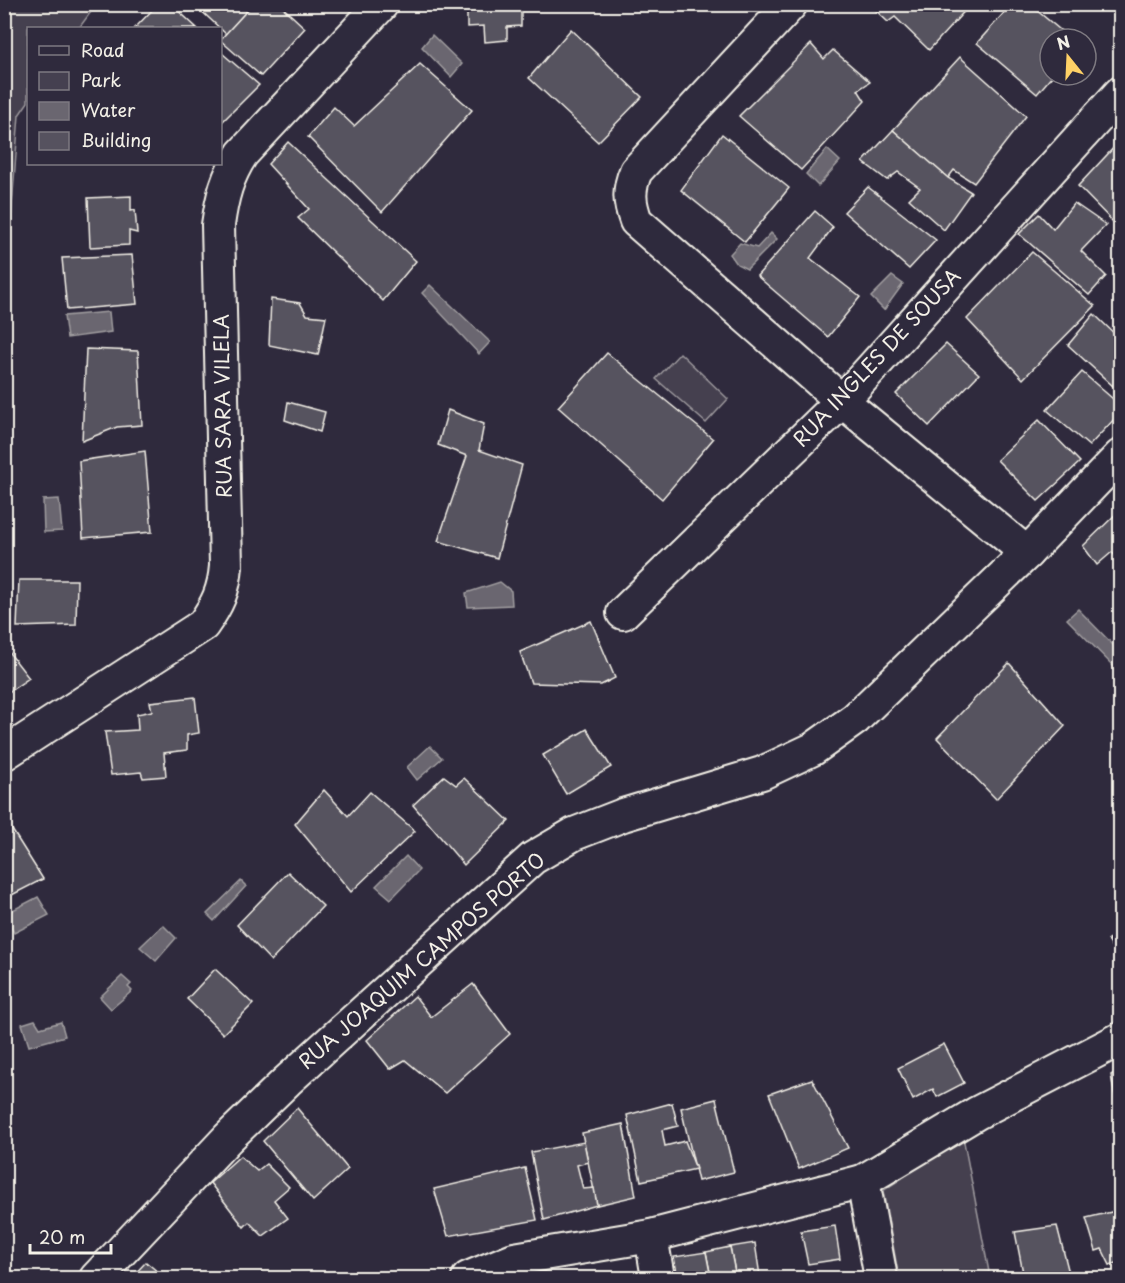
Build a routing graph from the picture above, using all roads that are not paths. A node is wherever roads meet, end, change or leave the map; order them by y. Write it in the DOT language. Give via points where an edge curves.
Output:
graph roads {
  1 [pos="382,4"];
  2 [pos="791,4"];
  3 [pos="1120,93"];
  4 [pos="842,401"];
  5 [pos="1120,456"];
  6 [pos="1027,553"];
  7 [pos="623,613"];
  8 [pos="4,754"];
  9 [pos="1120,1039"];
  10 [pos="863,1181"];
  11 [pos="651,1236"];
  12 [pos="96,1278"];
  13 [pos="468,1278"];
  14 [pos="658,1278"];
  15 [pos="881,1278"];
  1 -- 8 [label="street, RUA SARA VILELA" via="242,154 228,176 221,199 218,225 226,566 218,604 203,625"];
  2 -- 4 [label="street" via="636,171 629,188 630,203 636,221"];
  3 -- 4 [label="street, RUA INGLES DE SOUSA"];
  4 -- 6 [label="street"];
  4 -- 7 [label="street, RUA INGLES DE SOUSA"];
  5 -- 6 [label="street, RUA JOAQUIM CAMPOS PORTO"];
  6 -- 12 [label="street, RUA JOAQUIM CAMPOS PORTO" via="855,719 813,749 762,773 574,834 533,858 287,1081"];
  9 -- 10 [label="street" via="977,1113"];
  10 -- 11 [label="street"];
  10 -- 15 [label="street"];
  11 -- 13 [label="street" via="514,1259"];
  11 -- 14 [label="street"];
}
